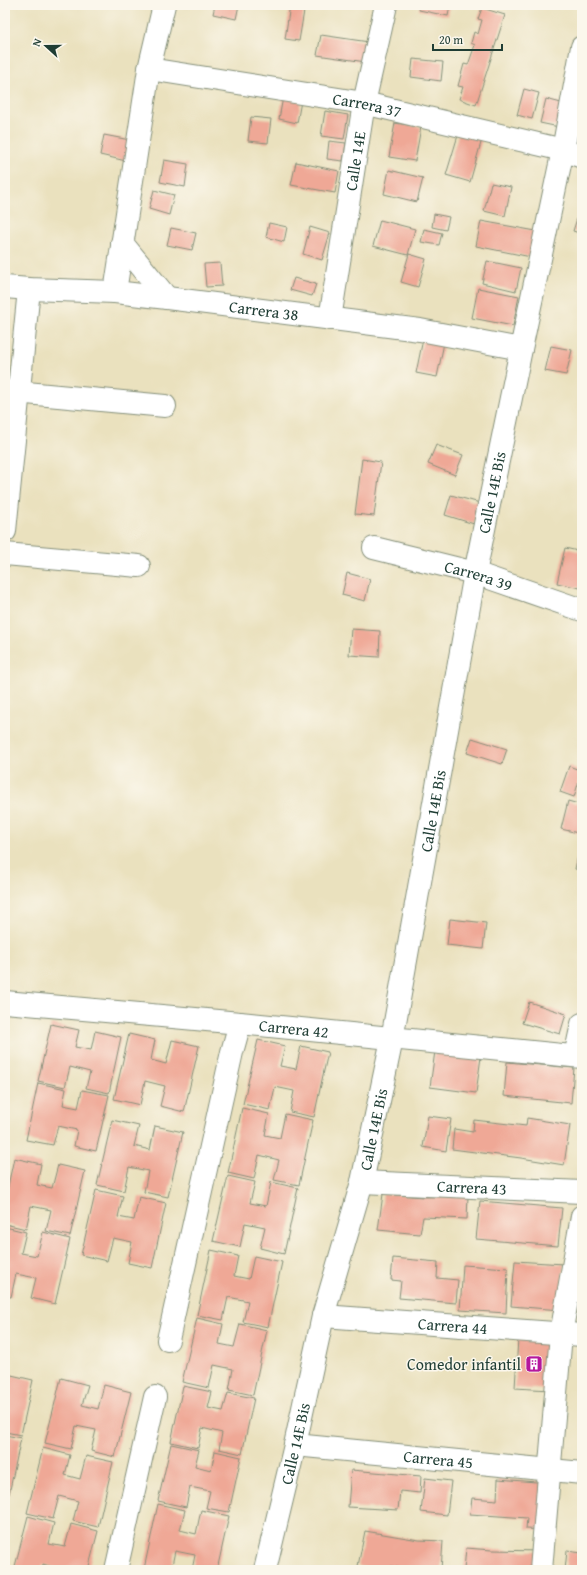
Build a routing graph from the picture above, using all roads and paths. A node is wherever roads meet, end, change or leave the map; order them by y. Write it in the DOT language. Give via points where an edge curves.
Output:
graph roads {
  1 [pos="164,5"];
  2 [pos="386,5"];
  3 [pos="582,47"];
  4 [pos="149,69"];
  5 [pos="364,103"];
  6 [pos="573,154"];
  7 [pos="122,243"];
  8 [pos="5,286"];
  9 [pos="29,290"];
  10 [pos="115,292"];
  11 [pos="167,298"];
  12 [pos="330,319"];
  13 [pos="521,349"];
  14 [pos="12,391"];
  15 [pos="165,406"];
  16 [pos="5,531"];
  17 [pos="374,548"];
  18 [pos="5,554"];
  19 [pos="139,566"];
  20 [pos="475,573"];
  21 [pos="582,610"];
  22 [pos="5,1002"];
  23 [pos="240,1023"];
  24 [pos="582,1024"];
  25 [pos="392,1039"];
  26 [pos="579,1056"];
  27 [pos="362,1182"];
  28 [pos="582,1192"];
  29 [pos="582,1216"];
  30 [pos="323,1316"];
  31 [pos="572,1334"];
  32 [pos="168,1340"];
  33 [pos="155,1396"];
  34 [pos="295,1445"];
  35 [pos="548,1470"];
  36 [pos="582,1473"];
  37 [pos="116,1570"];
  38 [pos="265,1570"];
  39 [pos="541,1570"];
  1 -- 4 [label="street"];
  2 -- 5 [label="street, Calle 14E"];
  3 -- 6 [label="street, Calle 14E Bis"];
  4 -- 5 [label="street, Carrera 37"];
  4 -- 7 [label="street"];
  5 -- 6 [label="street, Carrera 37"];
  5 -- 12 [label="street, Calle 14E"];
  6 -- 13 [label="street, Calle 14E Bis"];
  7 -- 10 [label="street"];
  7 -- 11 [label="street"];
  8 -- 9 [label="street, Carrera 38"];
  9 -- 10 [label="street, Carrera 38"];
  9 -- 14 [label="street"];
  10 -- 11 [label="street, Carrera 38"];
  11 -- 12 [label="street, Carrera 38"];
  12 -- 13 [label="street, Carrera 38" via="420,330"];
  13 -- 20 [label="street, Calle 14E Bis"];
  14 -- 15 [label="street"];
  14 -- 16 [label="street"];
  17 -- 20 [label="street, Carrera 39"];
  18 -- 19 [label="street"];
  20 -- 21 [label="street, Carrera 39"];
  20 -- 25 [label="street, Calle 14E Bis"];
  22 -- 23 [label="street, Carrera 42"];
  23 -- 25 [label="street, Carrera 42"];
  23 -- 32 [label="street"];
  24 -- 26 [label="street"];
  25 -- 26 [label="street, Carrera 42"];
  25 -- 27 [label="street, Calle 14E Bis"];
  27 -- 28 [label="street, Carrera 43"];
  27 -- 30 [label="street, Calle 14E Bis"];
  29 -- 31 [label="street"];
  30 -- 31 [label="street, Carrera 44"];
  30 -- 34 [label="street, Calle 14E Bis"];
  31 -- 35 [label="street"];
  33 -- 37 [label="street"];
  34 -- 35 [label="street, Carrera 45"];
  34 -- 38 [label="street, Calle 14E Bis"];
  35 -- 36 [label="street, Carrera 45"];
  35 -- 39 [label="street"];
}
